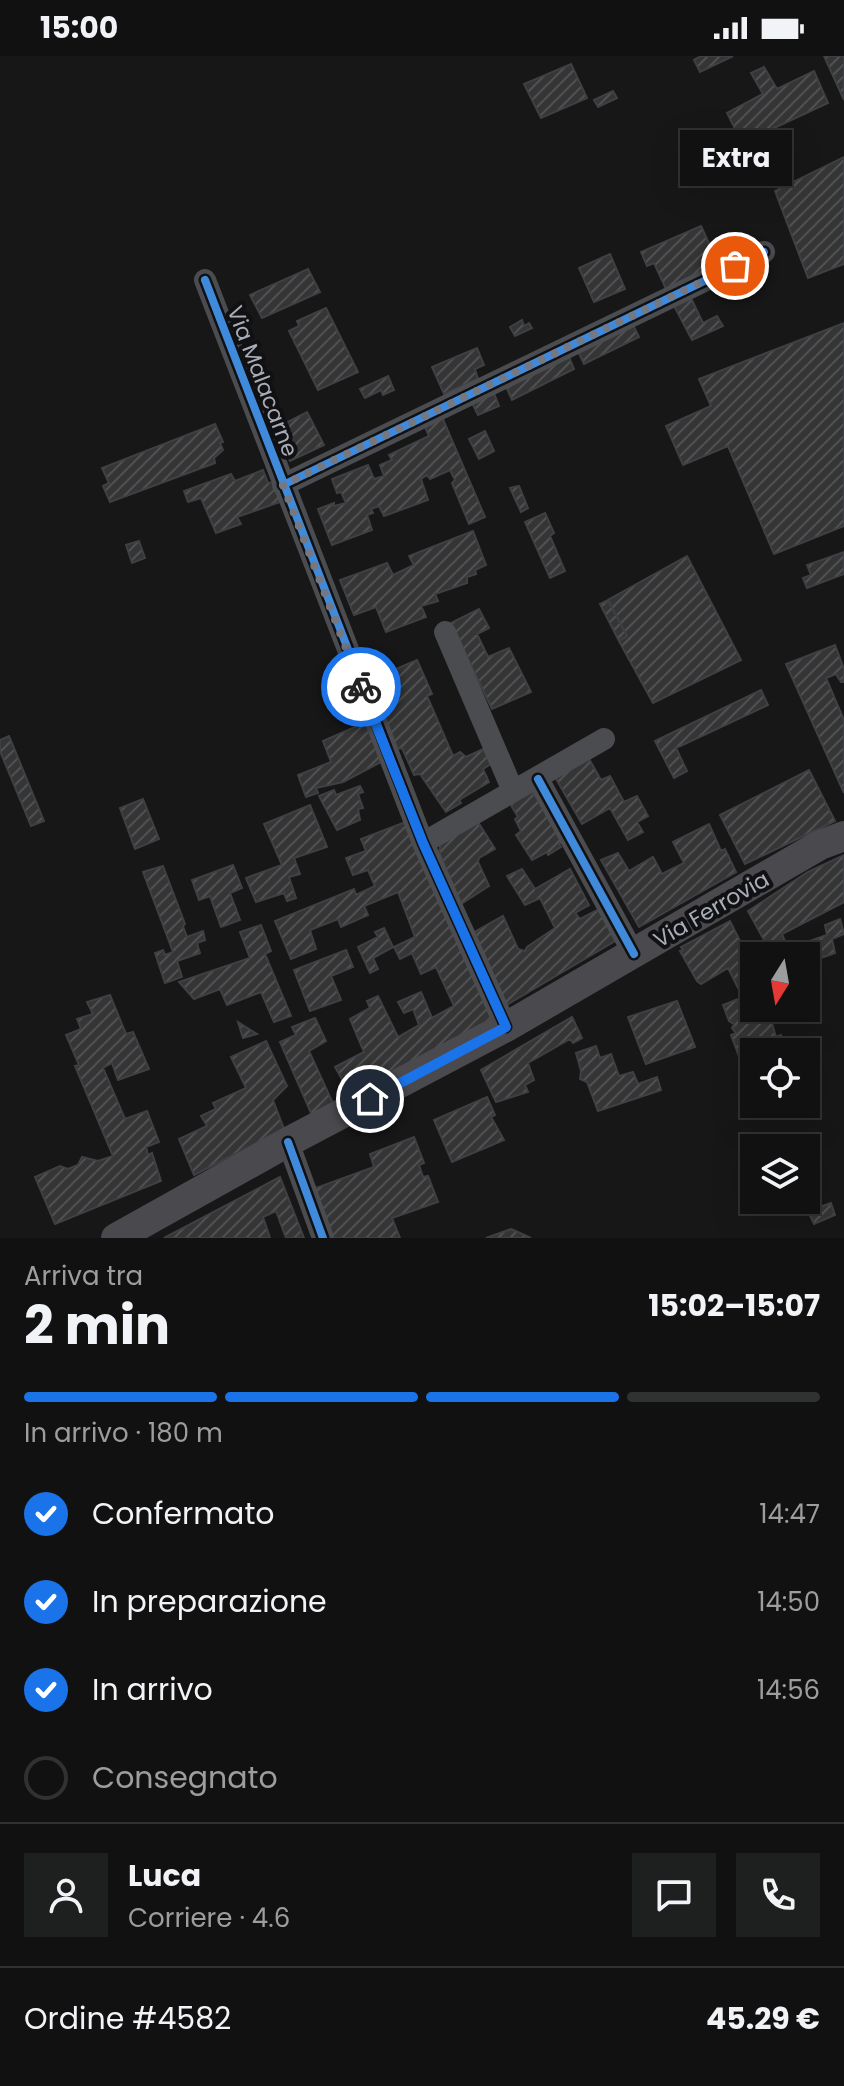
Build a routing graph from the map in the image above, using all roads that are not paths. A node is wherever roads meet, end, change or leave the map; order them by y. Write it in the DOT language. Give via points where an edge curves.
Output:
graph roads {
  1 [pos="764,252"];
  2 [pos="205,280"];
  3 [pos="283,485"];
  4 [pos="445,632"];
  5 [pos="604,739"];
  6 [pos="538,779"];
  7 [pos="513,791"];
  8 [pos="844,836"];
  9 [pos="423,843"];
  10 [pos="634,954"];
  11 [pos="506,1027"];
  12 [pos="288,1142"];
  13 [pos="116,1238"];
  14 [pos="323,1238"];
  1 -- 3 [label="street"];
  2 -- 3 [label="street, Via Malacarne"];
  3 -- 9 [label="street, Via Malacarne"];
  4 -- 7 [label="street"];
  5 -- 6 [label="street"];
  6 -- 7 [label="street"];
  6 -- 10 [label="street"];
  7 -- 9 [label="street"];
  8 -- 10 [label="main road, Via Ferrovia"];
  9 -- 11 [label="street, Via Malacarne"];
  10 -- 11 [label="main road, Via Ferrovia"];
  11 -- 12 [label="main road, Via Ferrovia"];
  12 -- 13 [label="main road, Via Ferrovia"];
  12 -- 14 [label="street"];
}
